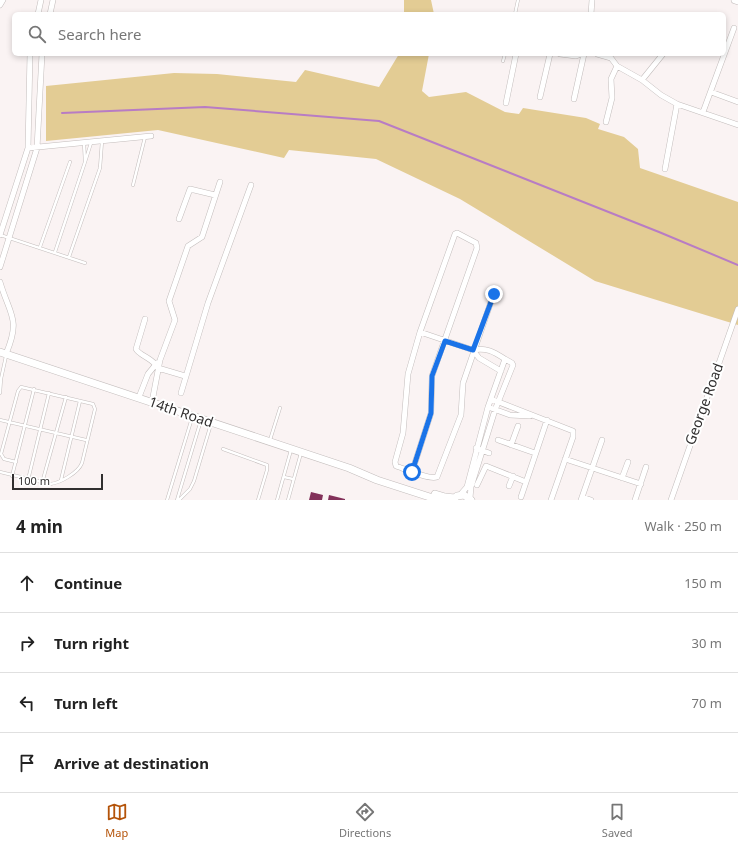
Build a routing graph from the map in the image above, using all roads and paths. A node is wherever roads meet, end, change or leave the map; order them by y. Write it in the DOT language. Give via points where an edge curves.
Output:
graph roads {
  1 [pos="3,0"];
  2 [pos="41,0"];
  3 [pos="53,0"];
  4 [pos="518,0"];
  5 [pos="592,0"];
  6 [pos="0,5"];
  7 [pos="38,12"];
  8 [pos="50,12"];
  9 [pos="515,12"];
  10 [pos="591,12"];
  11 [pos="734,28"];
  12 [pos="726,50"];
  13 [pos="30,56"];
  14 [pos="42,56"];
  15 [pos="504,56"];
  16 [pos="516,56"];
  17 [pos="550,56"];
  18 [pos="583,56"];
  19 [pos="604,56"];
  20 [pos="661,56"];
  21 [pos="724,56"];
  22 [pos="503,62"];
  23 [pos="617,66"];
  24 [pos="642,80"];
  25 [pos="711,92"];
  26 [pos="540,97"];
  27 [pos="574,99"];
  28 [pos="738,102"];
  29 [pos="506,104"];
  30 [pos="677,104"];
  31 [pos="703,112"];
  32 [pos="606,122"];
  33 [pos="737,124"];
  34 [pos="148,136"];
  35 [pos="102,141"];
  36 [pos="91,142"];
  37 [pos="84,143"];
  38 [pos="28,148"];
  39 [pos="37,148"];
  40 [pos="70,162"];
  41 [pos="85,162"];
  42 [pos="665,169"];
  43 [pos="220,182"];
  44 [pos="133,185"];
  45 [pos="251,185"];
  46 [pos="215,195"];
  47 [pos="179,219"];
  48 [pos="0,235"];
  49 [pos="9,238"];
  50 [pos="40,247"];
  51 [pos="55,252"];
  52 [pos="69,257"];
  53 [pos="85,262"];
  54 [pos="0,267"];
  55 [pos="0,282"];
  56 [pos="494,294"];
  57 [pos="738,309"];
  58 [pos="145,319"];
  59 [pos="420,332"];
  60 [pos="445,341"];
  61 [pos="473,350"];
  62 [pos="3,353"];
  63 [pos="505,359"];
  64 [pos="157,366"];
  65 [pos="501,371"];
  66 [pos="185,376"];
  67 [pos="0,380"];
  68 [pos="34,389"];
  69 [pos="0,393"];
  70 [pos="49,393"];
  71 [pos="180,393"];
  72 [pos="66,397"];
  73 [pos="139,397"];
  74 [pos="491,399"];
  75 [pos="80,401"];
  76 [pos="152,402"];
  77 [pos="499,402"];
  78 [pos="488,407"];
  79 [pos="280,408"];
  80 [pos="495,410"];
  81 [pos="193,416"];
  82 [pos="532,416"];
  83 [pos="201,419"];
  84 [pos="0,420"];
  85 [pos="547,420"];
  86 [pos="10,421"];
  87 [pos="212,422"];
  88 [pos="26,425"];
  89 [pos="518,426"];
  90 [pos="40,429"];
  91 [pos="56,433"];
  92 [pos="71,436"];
  93 [pos="86,440"];
  94 [pos="498,440"];
  95 [pos="602,440"];
  96 [pos="269,442"];
  97 [pos="511,445"];
  98 [pos="476,448"];
  99 [pos="223,449"];
  100 [pos="291,449"];
  101 [pos="486,452"];
  102 [pos="301,453"];
  103 [pos="535,453"];
  104 [pos="565,459"];
  105 [pos="16,462"];
  106 [pos="628,462"];
  107 [pos="646,467"];
  108 [pos="592,468"];
  109 [pos="0,472"];
  110 [pos="412,472"];
  111 [pos="362,473"];
  112 [pos="12,476"];
  113 [pos="512,476"];
  114 [pos="284,477"];
  115 [pos="622,478"];
  116 [pos="294,479"];
  117 [pos="28,480"];
  118 [pos="61,480"];
  119 [pos="526,482"];
  120 [pos="42,483"];
  121 [pos="641,484"];
  122 [pos="477,485"];
  123 [pos="508,486"];
  124 [pos="521,497"];
  125 [pos="456,498"];
  126 [pos="582,498"];
  127 [pos="471,499"];
  128 [pos="167,500"];
  129 [pos="178,500"];
  130 [pos="258,500"];
  131 [pos="277,500"];
  132 [pos="288,500"];
  133 [pos="439,500"];
  134 [pos="551,500"];
  135 [pos="591,500"];
  136 [pos="635,500"];
  137 [pos="671,500"];
  1 -- 6 [label="street"];
  2 -- 7 [label="street"];
  3 -- 8 [label="street"];
  4 -- 9 [label="lane"];
  5 -- 10 [label="street"];
  11 -- 12 [label="street"];
  13 -- 38 [label="street"];
  14 -- 39 [label="street"];
  15 -- 22 [label="lane"];
  16 -- 29 [label="street"];
  17 -- 26 [label="street"];
  18 -- 27 [label="street"];
  19 -- 23 [label="street" via="611,58"];
  20 -- 24 [label="street"];
  21 -- 25 [label="street"];
  23 -- 24 [label="street"];
  23 -- 32 [label="street" via="611,79 612,98"];
  24 -- 30 [label="street"];
  25 -- 28 [label="street"];
  25 -- 31 [label="street"];
  30 -- 31 [label="street"];
  30 -- 42 [label="street"];
  31 -- 33 [label="street"];
  34 -- 35 [label="street"];
  34 -- 44 [label="lane"];
  35 -- 36 [label="street"];
  35 -- 52 [label="lane" via="98,172"];
  36 -- 37 [label="street"];
  36 -- 41 [label="lane"];
  37 -- 39 [label="street"];
  37 -- 41 [label="lane"];
  38 -- 39 [label="street"];
  38 -- 48 [label="street"];
  39 -- 49 [label="street"];
  40 -- 50 [label="lane"];
  41 -- 51 [label="lane"];
  43 -- 46 [label="street"];
  45 -- 66 [label="street" via="208,303"];
  46 -- 47 [label="street" via="190,189"];
  46 -- 64 [label="street" via="202,237 188,246 169,304 174,320"];
  48 -- 49 [label="lane"];
  49 -- 50 [label="lane"];
  49 -- 54 [label="street"];
  50 -- 51 [label="lane"];
  51 -- 52 [label="lane"];
  52 -- 53 [label="lane"];
  55 -- 62 [label="street" via="14,320 13,336"];
  56 -- 61 [label="street"];
  57 -- 137 [label="street, George Road"];
  58 -- 64 [label="street" via="136,349"];
  59 -- 60 [label="street"];
  59 -- 60 [label="street" via="453,235 457,233 477,246"];
  59 -- 110 [label="street" via="408,374 403,433 395,464"];
  60 -- 61 [label="street"];
  60 -- 110 [label="street" via="432,376 431,413"];
  61 -- 63 [label="street" via="488,349"];
  61 -- 65 [label="street" via="479,358"];
  61 -- 110 [label="street" via="463,383 461,415 437,477 432,479"];
  62 -- 67 [label="lane"];
  62 -- 73 [label="street, 14th Road"];
  63 -- 65 [label="street"];
  63 -- 77 [label="street" via="513,364"];
  64 -- 66 [label="street"];
  64 -- 73 [label="street" via="148,374"];
  64 -- 76 [label="street"];
  65 -- 74 [label="street"];
  66 -- 71 [label="street"];
  67 -- 69 [label="lane"];
  68 -- 70 [label="lane"];
  68 -- 86 [label="lane" via="20,389"];
  68 -- 88 [label="lane"];
  70 -- 72 [label="lane"];
  70 -- 90 [label="lane"];
  72 -- 75 [label="lane"];
  72 -- 91 [label="lane"];
  73 -- 76 [label="street, 14th Road"];
  74 -- 77 [label="street"];
  74 -- 78 [label="street"];
  75 -- 92 [label="lane"];
  75 -- 93 [label="lane" via="95,406"];
  76 -- 81 [label="street, 14th Road"];
  77 -- 80 [label="street"];
  77 -- 82 [label="street"];
  78 -- 80 [label="street"];
  78 -- 98 [label="street"];
  79 -- 96 [label="lane"];
  80 -- 82 [label="street" via="515,416"];
  80 -- 101 [label="street"];
  81 -- 83 [label="street, 14th Road"];
  81 -- 128 [label="lane"];
  82 -- 85 [label="street"];
  83 -- 87 [label="street, 14th Road"];
  83 -- 129 [label="lane"];
  84 -- 86 [label="lane"];
  85 -- 103 [label="street"];
  85 -- 104 [label="street" via="573,431"];
  86 -- 88 [label="lane"];
  86 -- 105 [label="lane" via="1,456"];
  87 -- 96 [label="street, 14th Road"];
  87 -- 129 [label="lane" via="194,481"];
  88 -- 90 [label="lane"];
  88 -- 105 [label="lane"];
  89 -- 97 [label="street"];
  90 -- 91 [label="lane"];
  90 -- 117 [label="lane"];
  91 -- 92 [label="lane"];
  91 -- 120 [label="lane"];
  92 -- 93 [label="lane"];
  92 -- 118 [label="lane"];
  93 -- 118 [label="lane" via="80,468"];
  94 -- 97 [label="street"];
  95 -- 108 [label="street"];
  96 -- 100 [label="street, 14th Road"];
  97 -- 103 [label="street"];
  98 -- 101 [label="street"];
  98 -- 125 [label="street" via="467,487"];
  99 -- 130 [label="lane" via="267,465"];
  100 -- 102 [label="street, 14th Road"];
  100 -- 114 [label="lane"];
  101 -- 127 [label="street" via="471,487"];
  102 -- 111 [label="street, 14th Road"];
  102 -- 116 [label="lane"];
  103 -- 119 [label="street"];
  104 -- 108 [label="street"];
  104 -- 134 [label="street"];
  105 -- 112 [label="lane"];
  106 -- 115 [label="street"];
  107 -- 121 [label="street"];
  108 -- 115 [label="street"];
  108 -- 126 [label="street"];
  109 -- 112 [label="lane"];
  111 -- 125 [label="street, 14th Road"];
  111 -- 133 [label="street, 14th Road"];
  112 -- 117 [label="lane"];
  113 -- 119 [label="street"];
  113 -- 122 [label="street" via="486,466"];
  113 -- 123 [label="street"];
  114 -- 116 [label="lane"];
  114 -- 131 [label="lane"];
  115 -- 121 [label="street"];
  116 -- 132 [label="lane"];
  117 -- 120 [label="lane"];
  118 -- 120 [label="lane" via="53,484"];
  119 -- 124 [label="street"];
  121 -- 136 [label="street"];
  125 -- 127 [label="street, 14th Road"];
  126 -- 135 [label="street"];
}
